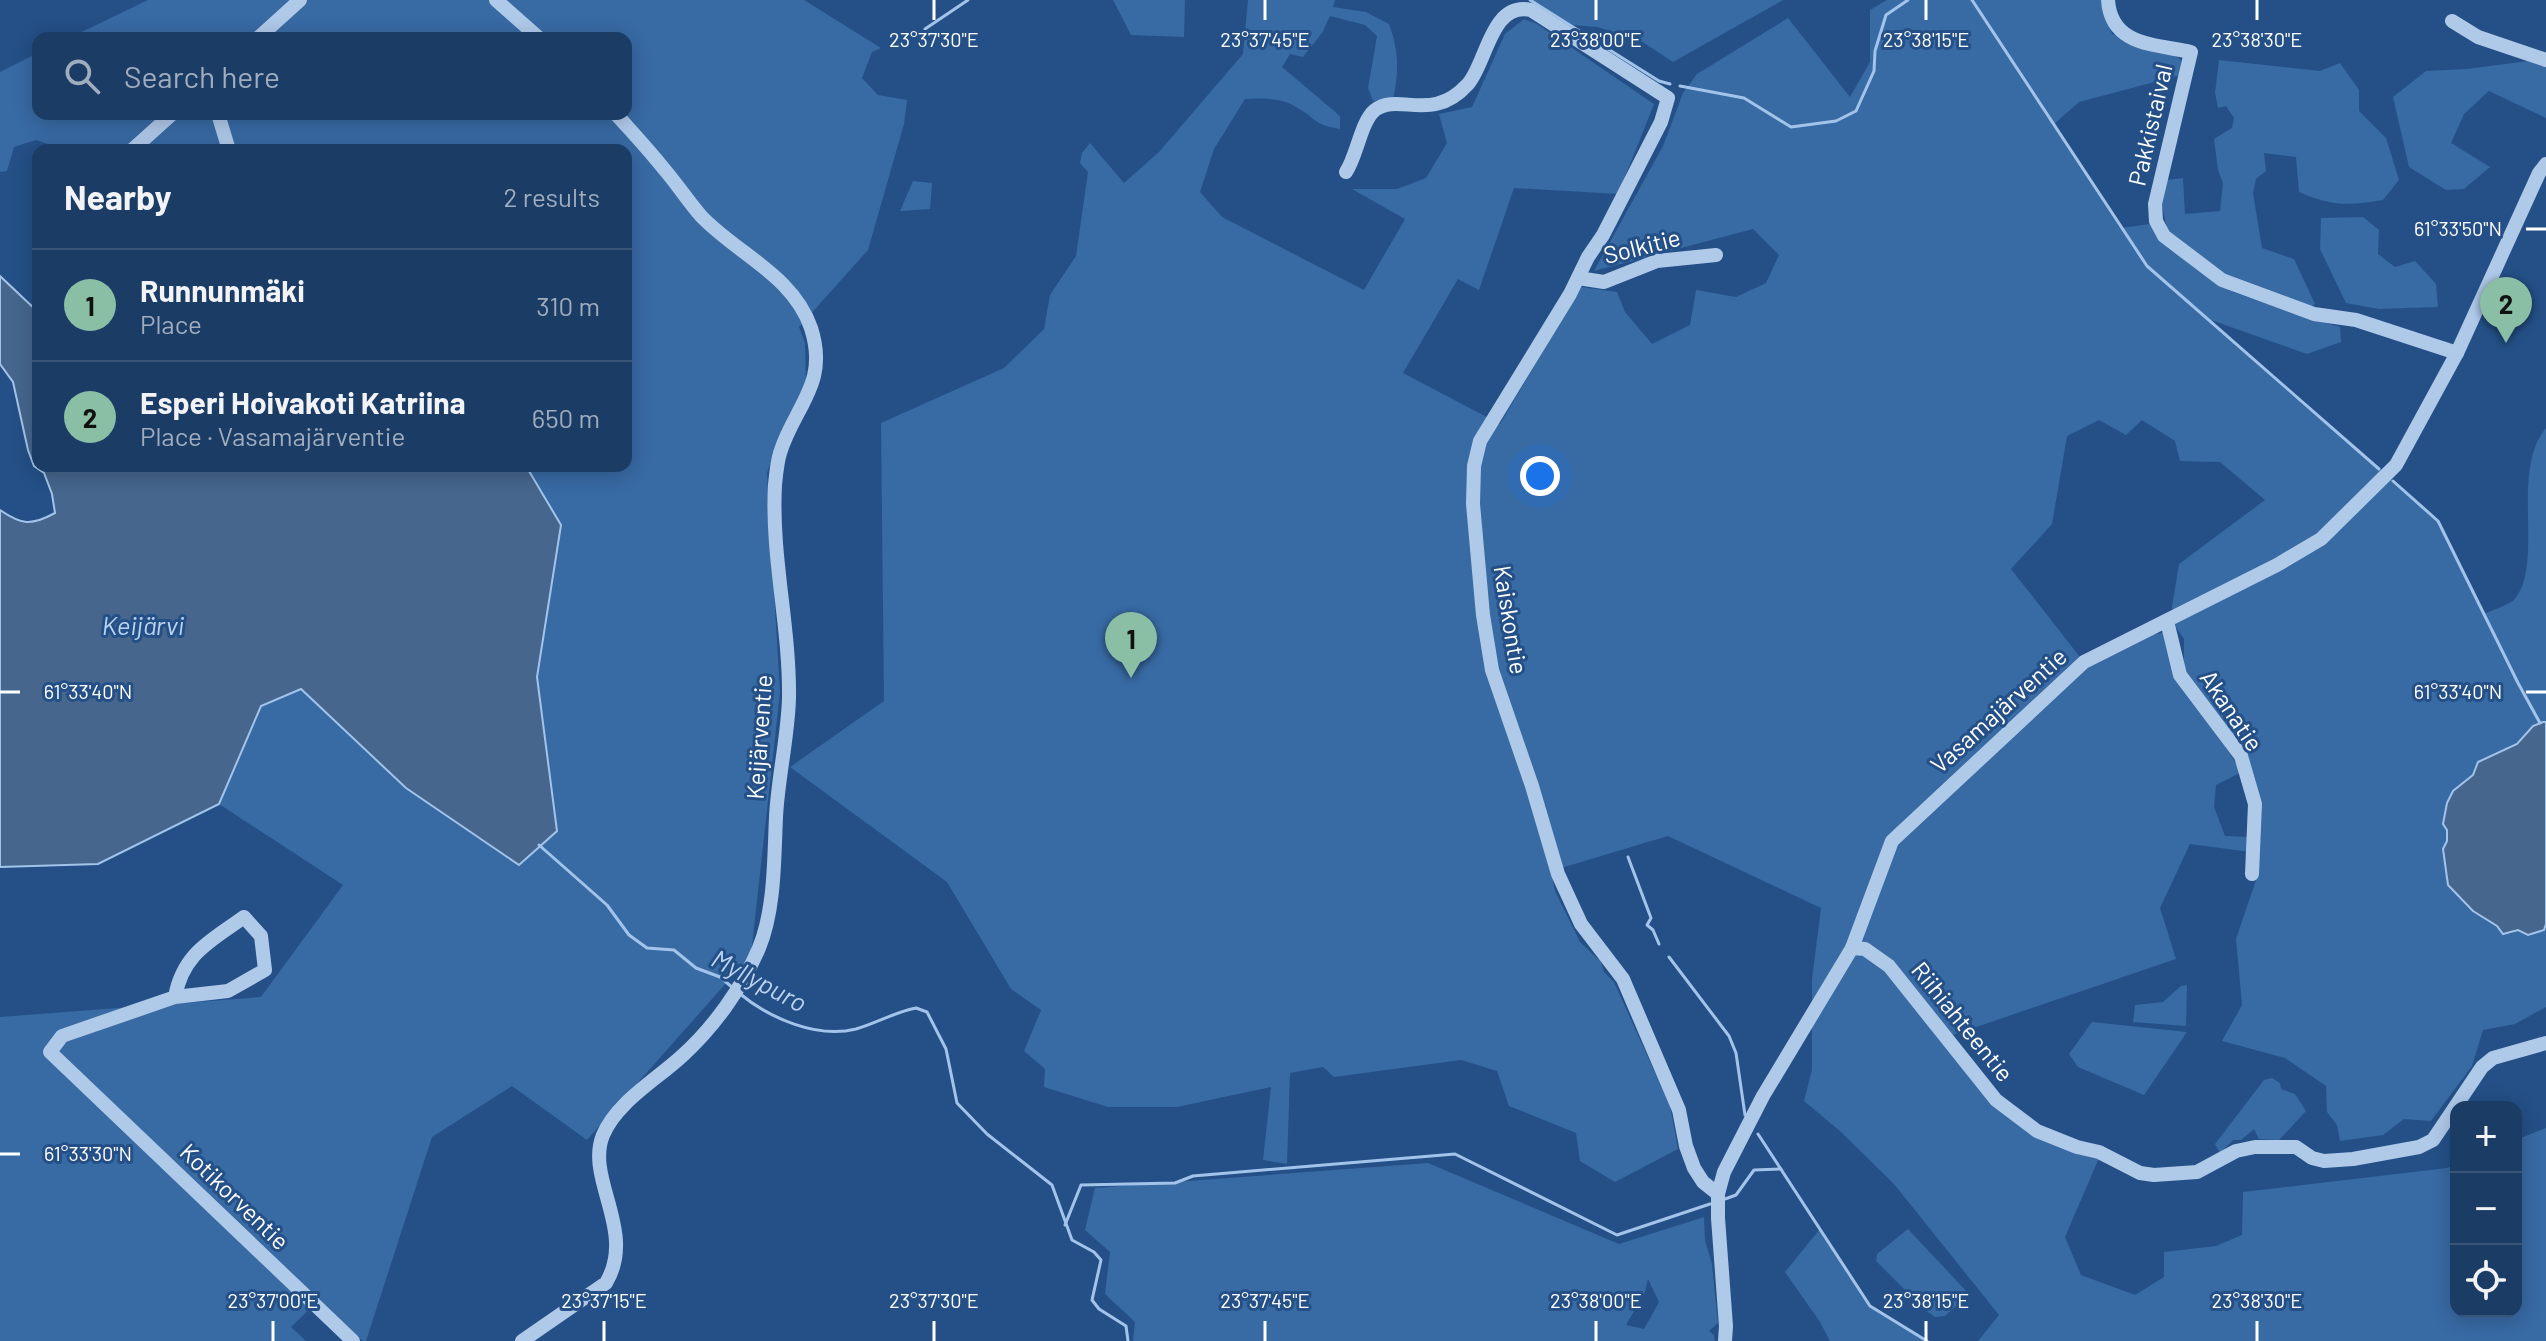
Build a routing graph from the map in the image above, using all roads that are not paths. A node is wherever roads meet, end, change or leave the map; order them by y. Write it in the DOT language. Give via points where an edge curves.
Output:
graph roads {
  1 [pos="300,0"];
  2 [pos="496,0"];
  3 [pos="2108,0"];
  4 [pos="2452,21"];
  5 [pos="265,32"];
  6 [pos="532,32"];
  7 [pos="2546,60"];
  8 [pos="165,120"];
  9 [pos="220,120"];
  10 [pos="621,120"];
  11 [pos="139,144"];
  12 [pos="227,144"];
  13 [pos="2546,164"];
  14 [pos="1346,172"];
  15 [pos="1716,255"];
  16 [pos="1578,278"];
  17 [pos="2457,353"];
  18 [pos="2167,621"];
  19 [pos="2252,874"];
  20 [pos="1852,948"];
  21 [pos="175,997"];
  22 [pos="2546,1043"];
  23 [pos="1718,1194"];
  24 [pos="353,1341"];
  25 [pos="522,1341"];
  26 [pos="1725,1341"];
  1 -- 5 [label="street"];
  2 -- 6 [label="street"];
  3 -- 17 [label="street, Pakkistaival" via="2113,23 2126,36 2191,52 2155,204 2164,236 2239,288"];
  4 -- 7 [label="street" via="2478,37"];
  8 -- 11 [label="street"];
  9 -- 12 [label="street"];
  10 -- 25 [label="street, Keijärventie" via="702,217 727,242 759,261 797,301 811,327 817,364 776,474 789,699 769,902 759,947 707,1031 612,1116 601,1138 599,1157 617,1252 606,1283"];
  13 -- 17 [label="street, Vasamajärventie"];
  14 -- 16 [label="street, Kaiskontie" via="1375,110 1433,106 1460,92 1503,17 1531,10 1668,98 1634,179"];
  15 -- 16 [label="street, Solkitie" via="1657,261 1604,282"];
  16 -- 23 [label="street, Kaiskontie" via="1476,453 1473,504 1487,643 1558,874 1581,924 1623,979 1679,1110 1694,1168"];
  17 -- 18 [label="street, Vasamajärventie" via="2396,465 2321,539"];
  18 -- 19 [label="street, Akanatie" via="2180,675 2241,756 2255,804"];
  18 -- 20 [label="street, Vasamajärventie" via="2084,662 1892,841"];
  20 -- 22 [label="street, Riihiahteentie" via="1865,949 1889,966 1996,1100 2037,1131 2154,1175 2197,1172 2255,1147 2296,1147 2324,1161 2419,1147 2433,1140 2482,1067 2493,1058"];
  20 -- 23 [label="street, Vasamajärventie" via="1763,1096"];
  21 -- 21 [label="street" via="228,991 265,970 261,936 244,917 195,952 178,979"];
  21 -- 24 [label="street, Kotikorventie" via="62,1036 50,1052"];
  23 -- 26 [label="street, Vasamajärventie"];
}
